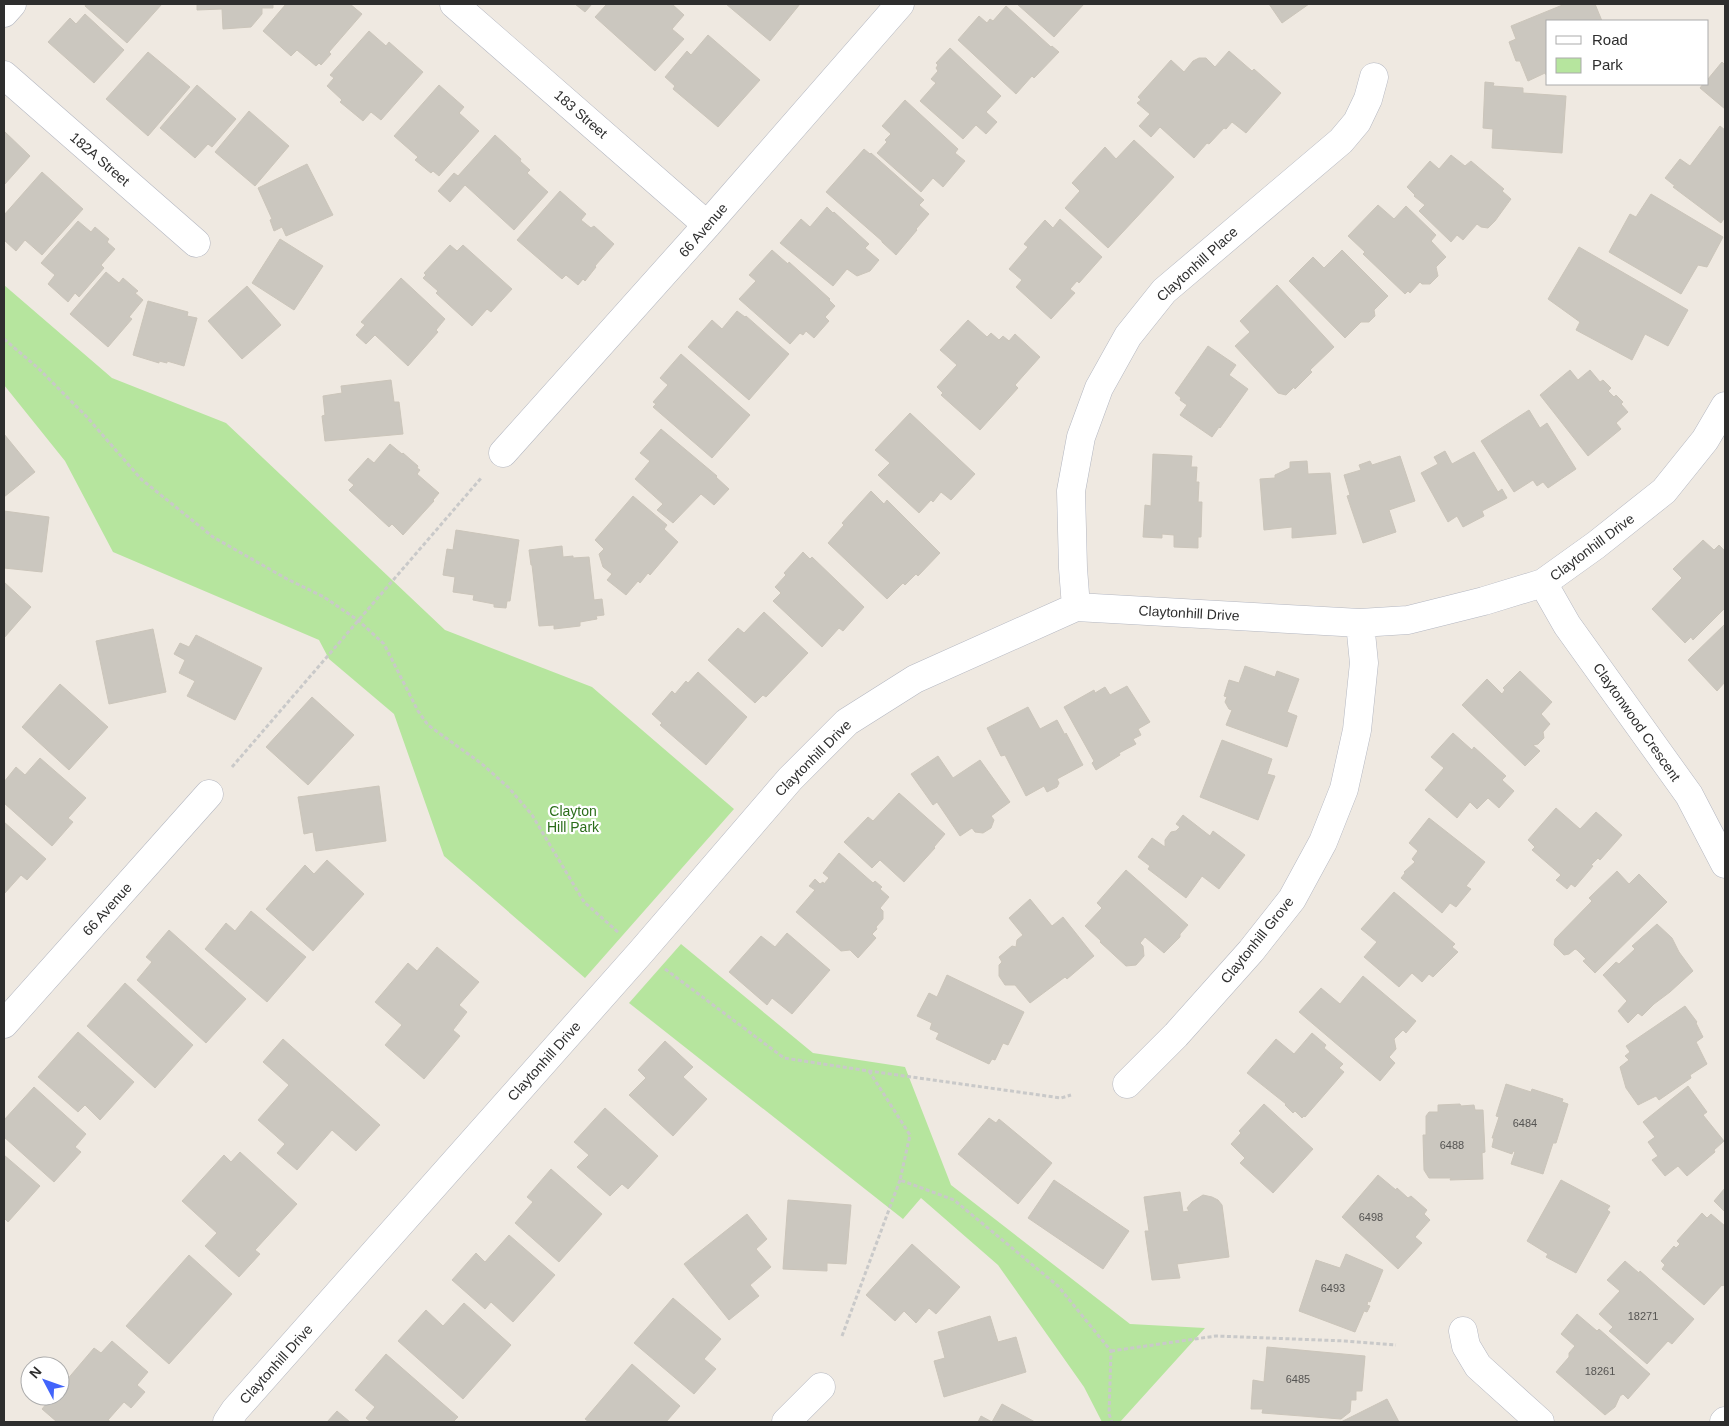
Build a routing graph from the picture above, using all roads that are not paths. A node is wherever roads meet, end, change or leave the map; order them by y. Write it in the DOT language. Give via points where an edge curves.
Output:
graph roads {
  1 [pos="12,4"];
  2 [pos="454,4"];
  3 [pos="900,4"];
  4 [pos="4,13"];
  5 [pos="4,75"];
  6 [pos="1374,77"];
  7 [pos="707,225"];
  8 [pos="196,242"];
  9 [pos="1725,406"];
  10 [pos="503,453"];
  11 [pos="1543,583"];
  12 [pos="1076,606"];
  13 [pos="1360,623"];
  14 [pos="209,794"];
  15 [pos="1725,864"];
  16 [pos="4,1024"];
  17 [pos="1127,1084"];
  18 [pos="1463,1331"];
  19 [pos="821,1387"];
  20 [pos="227,1422"];
  21 [pos="786,1422"];
  22 [pos="1540,1422"];
  1 -- 4 [label="street"];
  2 -- 7 [label="street, 183 Street"];
  3 -- 7 [label="street, 66 Avenue"];
  5 -- 8 [label="street, 182A Street"];
  6 -- 12 [label="street, Claytonhill Place" via="1368,100 1357,122 1341,141 1164,291 1128,336 1099,388 1081,438 1071,491"];
  7 -- 10 [label="street, 66 Avenue"];
  9 -- 11 [label="street, Claytonhill Drive" via="1705,440 1664,491"];
  11 -- 13 [label="street, Claytonhill Drive" via="1408,620"];
  11 -- 15 [label="street, Claytonwood Crescent" via="1568,624 1689,795"];
  12 -- 13 [label="street, Claytonhill Drive"];
  12 -- 20 [label="street, Claytonhill Drive" via="915,679 847,722 790,779"];
  13 -- 17 [label="street, Claytonhill Grove" via="1364,663 1357,730 1344,789 1323,842 1292,899 1251,951"];
  14 -- 16 [label="street, 66 Avenue"];
  18 -- 22 [label="street" via="1466,1346 1478,1366"];
  19 -- 21 [label="street"];
}
